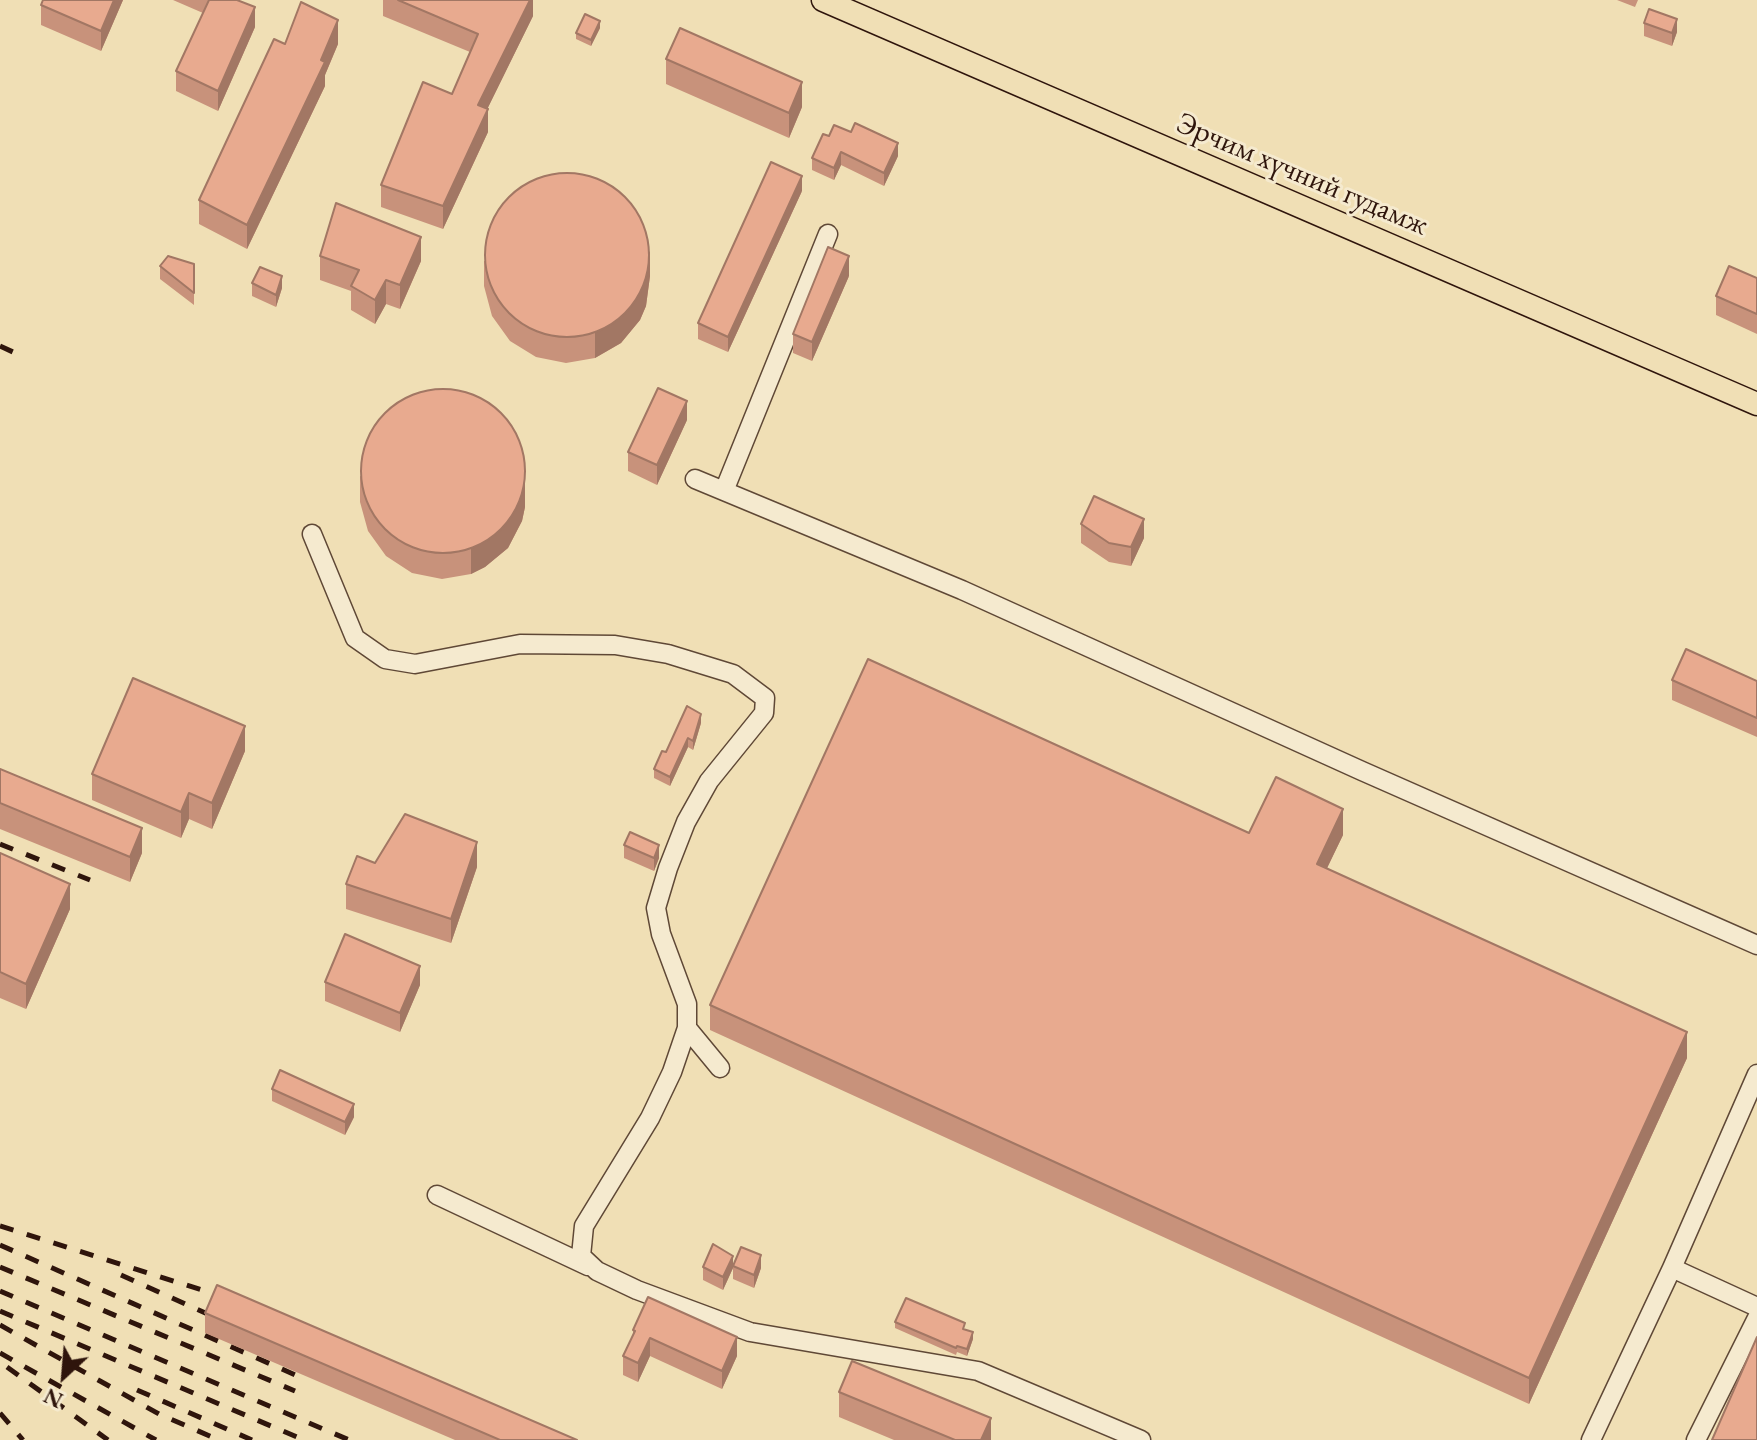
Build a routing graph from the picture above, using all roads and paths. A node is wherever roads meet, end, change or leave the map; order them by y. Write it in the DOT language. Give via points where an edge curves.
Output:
graph roads {
  1 [pos="823,0"];
  2 [pos="828,234"];
  3 [pos="1757,404"];
  4 [pos="695,479"];
  5 [pos="724,491"];
  6 [pos="312,534"];
  7 [pos="1757,945"];
  8 [pos="687,1028"];
  9 [pos="720,1068"];
  10 [pos="1757,1074"];
  11 [pos="437,1195"];
  12 [pos="1672,1268"];
  13 [pos="597,1271"];
  14 [pos="1757,1307"];
  15 [pos="1757,1318"];
  16 [pos="1141,1440"];
  17 [pos="1591,1440"];
  18 [pos="1696,1440"];
  1 -- 3 [label="main road, Эрчим хүчний гудамж"];
  2 -- 5 [label="street"];
  4 -- 5 [label="street"];
  5 -- 7 [label="street" via="976,596"];
  6 -- 8 [label="street" via="355,638 385,659 415,664 520,644 615,645 733,674 765,698 764,713 709,781 686,822 656,908 687,1004"];
  8 -- 9 [label="street"];
  8 -- 13 [label="street" via="650,1118 584,1226 581,1256"];
  10 -- 12 [label="street"];
  11 -- 13 [label="street"];
  12 -- 14 [label="street"];
  12 -- 17 [label="street"];
  13 -- 16 [label="street" via="750,1332 978,1371"];
  15 -- 18 [label="street"];
}
